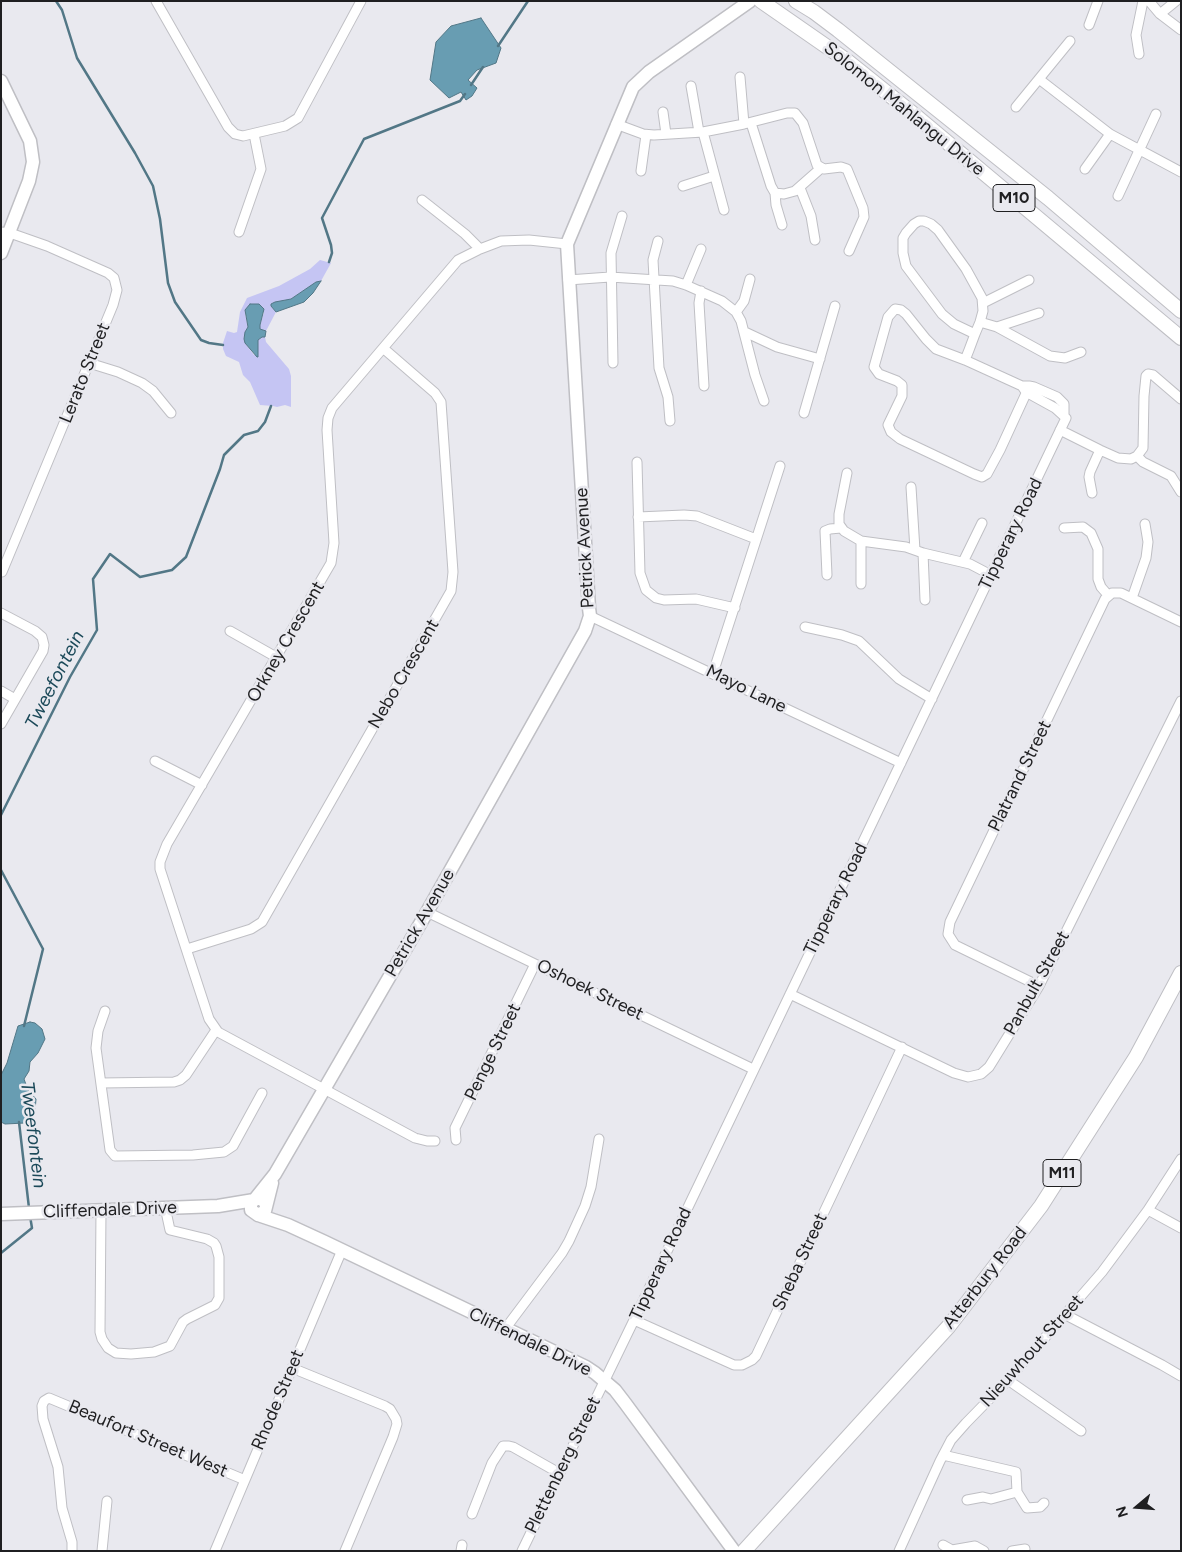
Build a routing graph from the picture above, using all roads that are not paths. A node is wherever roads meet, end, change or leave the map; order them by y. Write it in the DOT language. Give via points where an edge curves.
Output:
graph roads {
  1 [pos="156,1"];
  2 [pos="362,1"];
  3 [pos="750,1"];
  4 [pos="761,1"];
  5 [pos="796,1"];
  6 [pos="1098,1"];
  7 [pos="1142,1"];
  8 [pos="1149,1"];
  9 [pos="1176,1"];
  10 [pos="812,7"];
  11 [pos="1160,14"];
  12 [pos="1089,25"];
  13 [pos="1181,30"];
  14 [pos="1070,41"];
  15 [pos="1139,54"];
  16 [pos="740,77"];
  17 [pos="1040,79"];
  18 [pos="1,81"];
  19 [pos="691,86"];
  20 [pos="1016,107"];
  21 [pos="663,112"];
  22 [pos="1156,114"];
  23 [pos="616,124"];
  24 [pos="748,124"];
  25 [pos="701,132"];
  26 [pos="254,134"];
  27 [pos="666,134"];
  28 [pos="1110,134"];
  29 [pos="646,135"];
  30 [pos="1139,150"];
  31 [pos="820,169"];
  32 [pos="1085,169"];
  33 [pos="641,171"];
  34 [pos="1181,172"];
  35 [pos="714,176"];
  36 [pos="683,186"];
  37 [pos="800,188"];
  38 [pos="775,193"];
  39 [pos="1118,196"];
  40 [pos="422,200"];
  41 [pos="724,210"];
  42 [pos="622,216"];
  43 [pos="782,224"];
  44 [pos="6,232"];
  45 [pos="239,232"];
  46 [pos="815,240"];
  47 [pos="658,241"];
  48 [pos="567,244"];
  49 [pos="480,249"];
  50 [pos="701,249"];
  51 [pos="849,250"];
  52 [pos="1,253"];
  53 [pos="610,277"];
  54 [pos="654,279"];
  55 [pos="750,279"];
  56 [pos="568,280"];
  57 [pos="1029,280"];
  58 [pos="686,285"];
  59 [pos="701,291"];
  60 [pos="983,304"];
  61 [pos="835,306"];
  62 [pos="1181,311"];
  63 [pos="736,312"];
  64 [pos="1039,313"];
  65 [pos="980,322"];
  66 [pos="997,327"];
  67 [pos="745,332"];
  68 [pos="975,334"];
  69 [pos="1181,338"];
  70 [pos="383,348"];
  71 [pos="1081,352"];
  72 [pos="820,358"];
  73 [pos="965,360"];
  74 [pos="89,363"];
  75 [pos="613,363"];
  76 [pos="704,386"];
  77 [pos="1026,388"];
  78 [pos="1181,399"];
  79 [pos="764,401"];
  80 [pos="171,413"];
  81 [pos="804,413"];
  82 [pos="670,421"];
  83 [pos="1060,430"];
  84 [pos="1100,450"];
  85 [pos="1138,456"];
  86 [pos="637,462"];
  87 [pos="780,466"];
  88 [pos="847,473"];
  89 [pos="911,487"];
  90 [pos="1181,492"];
  91 [pos="1092,493"];
  92 [pos="638,517"];
  93 [pos="982,522"];
  94 [pos="1145,524"];
  95 [pos="841,528"];
  96 [pos="1064,528"];
  97 [pos="756,539"];
  98 [pos="861,541"];
  99 [pos="919,552"];
  100 [pos="963,562"];
  101 [pos="2,572"];
  102 [pos="827,575"];
  103 [pos="991,575"];
  104 [pos="861,584"];
  105 [pos="1108,595"];
  106 [pos="1132,598"];
  107 [pos="925,600"];
  108 [pos="735,608"];
  109 [pos="1,613"];
  110 [pos="590,616"];
  111 [pos="1181,621"];
  112 [pos="805,627"];
  113 [pos="230,631"];
  114 [pos="276,657"];
  115 [pos="713,673"];
  116 [pos="1,691"];
  117 [pos="14,699"];
  118 [pos="932,699"];
  119 [pos="1181,701"];
  120 [pos="1,724"];
  121 [pos="155,761"];
  122 [pos="901,763"];
  123 [pos="202,785"];
  124 [pos="427,912"];
  125 [pos="187,949"];
  126 [pos="535,964"];
  127 [pos="1181,973"];
  128 [pos="1039,986"];
  129 [pos="790,994"];
  130 [pos="105,1010"];
  131 [pos="216,1030"];
  132 [pos="902,1047"];
  133 [pos="753,1069"];
  134 [pos="101,1083"];
  135 [pos="323,1090"];
  136 [pos="262,1093"];
  137 [pos="599,1139"];
  138 [pos="435,1140"];
  139 [pos="456,1140"];
  140 [pos="1181,1159"];
  141 [pos="259,1206"];
  142 [pos="164,1207"];
  143 [pos="101,1210"];
  144 [pos="1148,1210"];
  145 [pos="1,1214"];
  146 [pos="1181,1228"];
  147 [pos="342,1250"];
  148 [pos="1066,1314"];
  149 [pos="634,1320"];
  150 [pos="505,1329"];
  151 [pos="292,1368"];
  152 [pos="1181,1376"];
  153 [pos="605,1380"];
  154 [pos="1008,1380"];
  155 [pos="1081,1431"];
  156 [pos="943,1454"];
  157 [pos="560,1473"];
  158 [pos="245,1480"];
  159 [pos="1017,1492"];
  160 [pos="967,1500"];
  161 [pos="107,1501"];
  162 [pos="1044,1503"];
  163 [pos="472,1514"];
  164 [pos="943,1545"];
  165 [pos="1025,1549"];
  166 [pos="72,1551"];
  167 [pos="102,1551"];
  168 [pos="215,1551"];
  169 [pos="345,1551"];
  170 [pos="522,1551"];
  171 [pos="734,1551"];
  172 [pos="744,1551"];
  173 [pos="899,1551"];
  174 [pos="984,1551"];
  175 [pos="1012,1551"];
  1 -- 26 [label="street" via="228,127 239,135"];
  2 -- 26 [label="street" via="298,118 285,126"];
  3 -- 23 [label="street, Petrick Avenue" via="638,81"];
  4 -- 69 [label="main road, Solomon Mahlangu Drive / M10" via="853,66"];
  5 -- 10 [label="main road, Solomon Mahlangu Drive / M10"];
  6 -- 12 [label="street"];
  7 -- 15 [label="street" via="1136,35"];
  8 -- 11 [label="street"];
  9 -- 11 [label="street"];
  10 -- 62 [label="main road, Solomon Mahlangu Drive / M10" via="1048,198"];
  11 -- 13 [label="street"];
  14 -- 17 [label="street"];
  16 -- 24 [label="street"];
  17 -- 20 [label="street"];
  17 -- 28 [label="street"];
  18 -- 44 [label="street" via="25,130 32,155 29,180"];
  19 -- 25 [label="street"];
  21 -- 27 [label="street"];
  22 -- 30 [label="street"];
  23 -- 29 [label="street"];
  23 -- 48 [label="street, Petrick Avenue"];
  24 -- 25 [label="street"];
  24 -- 31 [label="street" via="795,113 803,123"];
  24 -- 38 [label="street"];
  25 -- 27 [label="street"];
  25 -- 35 [label="street"];
  26 -- 45 [label="street" via="261,169"];
  27 -- 29 [label="street"];
  28 -- 30 [label="street"];
  28 -- 32 [label="street"];
  29 -- 33 [label="street"];
  30 -- 34 [label="street"];
  30 -- 39 [label="street"];
  31 -- 37 [label="street"];
  31 -- 51 [label="street" via="847,169 863,208 864,216"];
  35 -- 36 [label="street"];
  35 -- 41 [label="street"];
  37 -- 38 [label="street" via="784,194"];
  37 -- 46 [label="street"];
  38 -- 43 [label="street"];
  40 -- 49 [label="street"];
  42 -- 53 [label="street" via="612,243"];
  44 -- 52 [label="street"];
  44 -- 74 [label="street, Lerato Street" via="47,246 114,278 116,296"];
  47 -- 54 [label="street" via="653,260"];
  48 -- 49 [label="street, Orkney Crescent" via="515,240 501,241"];
  48 -- 56 [label="street, Petrick Avenue"];
  49 -- 70 [label="street, Orkney Crescent" via="454,264"];
  50 -- 58 [label="street"];
  53 -- 54 [label="street"];
  53 -- 56 [label="street"];
  53 -- 75 [label="street"];
  54 -- 58 [label="street"];
  54 -- 82 [label="street" via="659,368 668,398"];
  55 -- 63 [label="street" via="744,301"];
  56 -- 110 [label="street, Petrick Avenue"];
  57 -- 60 [label="street"];
  58 -- 59 [label="street"];
  59 -- 63 [label="street"];
  59 -- 76 [label="street"];
  60 -- 65 [label="street"];
  60 -- 68 [label="street" via="980,292 938,230 924,221 910,227 903,238 906,266 942,314"];
  61 -- 72 [label="street"];
  63 -- 67 [label="street"];
  64 -- 66 [label="street"];
  65 -- 66 [label="street"];
  65 -- 68 [label="street"];
  66 -- 71 [label="street" via="1050,356 1065,358"];
  67 -- 72 [label="street" via="777,347"];
  67 -- 79 [label="street"];
  68 -- 73 [label="street"];
  70 -- 114 [label="street, Orkney Crescent" via="328,415 333,556"];
  70 -- 125 [label="street, Nebo Crescent" via="441,402 453,572 451,591 262,922 251,929"];
  72 -- 81 [label="street"];
  73 -- 77 [label="street"];
  73 -- 77 [label="street" via="936,349 906,314 898,309 892,311 874,363 876,372 900,383 903,388 889,422 891,432 982,477 1000,450"];
  74 -- 80 [label="street" via="142,383"];
  74 -- 101 [label="street, Lerato Street"];
  77 -- 83 [label="street, Tipperary Road" via="1065,417"];
  78 -- 85 [label="street" via="1153,375 1146,376 1144,442"];
  83 -- 84 [label="street"];
  83 -- 103 [label="street, Tipperary Road"];
  84 -- 85 [label="street" via="1125,460"];
  84 -- 91 [label="street" via="1090,472"];
  85 -- 90 [label="street" via="1143,462 1171,476"];
  86 -- 92 [label="street"];
  87 -- 97 [label="street"];
  88 -- 95 [label="street" via="838,514"];
  89 -- 99 [label="street"];
  92 -- 97 [label="street" via="697,516"];
  92 -- 108 [label="street" via="640,572 650,594 664,600 696,599"];
  93 -- 100 [label="street"];
  94 -- 106 [label="street" via="1146,558"];
  95 -- 98 [label="street"];
  95 -- 102 [label="street" via="825,532"];
  96 -- 105 [label="street" via="1083,527 1091,532 1098,549 1098,579"];
  97 -- 108 [label="street"];
  98 -- 99 [label="street"];
  98 -- 104 [label="street"];
  99 -- 100 [label="street"];
  99 -- 107 [label="street"];
  100 -- 103 [label="street"];
  103 -- 118 [label="street, Tipperary Road"];
  105 -- 106 [label="street" via="1121,593"];
  105 -- 128 [label="street, Platrand Street" via="949,928 948,934 955,945"];
  106 -- 111 [label="street"];
  108 -- 115 [label="street"];
  109 -- 117 [label="street" via="35,631 44,642"];
  110 -- 115 [label="street, Mayo Lane"];
  110 -- 124 [label="street, Petrick Avenue" via="574,653"];
  112 -- 118 [label="street" via="859,641 899,679"];
  113 -- 114 [label="street"];
  114 -- 123 [label="street, Orkney Crescent"];
  115 -- 122 [label="street, Mayo Lane"];
  116 -- 117 [label="street"];
  117 -- 120 [label="street"];
  118 -- 122 [label="street, Tipperary Road"];
  119 -- 128 [label="street, Panbult Street"];
  121 -- 123 [label="street"];
  122 -- 129 [label="street, Tipperary Road"];
  123 -- 125 [label="street, Orkney Crescent" via="160,862"];
  124 -- 126 [label="street, Oshoek Street"];
  124 -- 135 [label="street, Petrick Avenue"];
  125 -- 131 [label="street, Orkney Crescent" via="209,1019"];
  126 -- 133 [label="street, Oshoek Street"];
  126 -- 139 [label="street, Penge Street" via="455,1128"];
  127 -- 172 [label="main road, Atterbury Road / M11" via="1136,1057 1029,1221 949,1326"];
  128 -- 132 [label="street, Panbult Street" via="989,1067 981,1074 968,1077 954,1073"];
  129 -- 132 [label="street, Panbult Street"];
  129 -- 133 [label="street, Tipperary Road"];
  130 -- 134 [label="street" via="96,1040"];
  131 -- 134 [label="street" via="180,1080"];
  131 -- 135 [label="street"];
  132 -- 149 [label="street, Sheba Street" via="756,1356 742,1365 734,1365"];
  133 -- 149 [label="street, Tipperary Road"];
  134 -- 136 [label="street" via="110,1150 119,1157 224,1152 233,1146"];
  135 -- 138 [label="street" via="415,1138"];
  135 -- 141 [label="street, Petrick Avenue"];
  137 -- 150 [label="street" via="589,1193 569,1241"];
  140 -- 144 [label="street, Nieuwhout Street"];
  141 -- 142 [label="street, Cliffendale Drive"];
  141 -- 147 [label="street, Cliffendale Drive" via="288,1225"];
  142 -- 143 [label="street, Cliffendale Drive"];
  142 -- 143 [label="street" via="170,1230 207,1239 216,1246 219,1298 215,1305 183,1322 170,1346 154,1352 131,1354 116,1353 108,1348 100,1332"];
  143 -- 145 [label="street, Cliffendale Drive"];
  144 -- 146 [label="street"];
  144 -- 148 [label="street, Nieuwhout Street"];
  147 -- 150 [label="street, Cliffendale Drive"];
  147 -- 151 [label="street, Rhode Street"];
  148 -- 152 [label="street"];
  148 -- 154 [label="street, Nieuwhout Street"];
  149 -- 153 [label="street, Tipperary Road"];
  150 -- 153 [label="street, Cliffendale Drive" via="586,1367"];
  151 -- 158 [label="street, Rhode Street"];
  151 -- 169 [label="street" via="386,1406 396,1418 393,1438"];
  153 -- 157 [label="street, Plettenberg Street"];
  153 -- 171 [label="street, Cliffendale Drive" via="659,1447"];
  154 -- 155 [label="street"];
  154 -- 156 [label="street, Nieuwhout Street" via="957,1432"];
  156 -- 159 [label="street" via="1016,1472"];
  156 -- 173 [label="street, Nieuwhout Street"];
  157 -- 163 [label="street" via="513,1447 502,1446"];
  157 -- 170 [label="street, Plettenberg Street"];
  158 -- 166 [label="street, Beaufort Street West" via="52,1398 44,1401 44,1418 58,1467 62,1508"];
  158 -- 168 [label="street, Rhode Street"];
  159 -- 160 [label="street" via="991,1499"];
  159 -- 162 [label="street" via="1027,1508 1040,1507"];
  161 -- 167 [label="street"];
  164 -- 174 [label="street" via="952,1550 975,1546"];
  165 -- 175 [label="street"];
}
